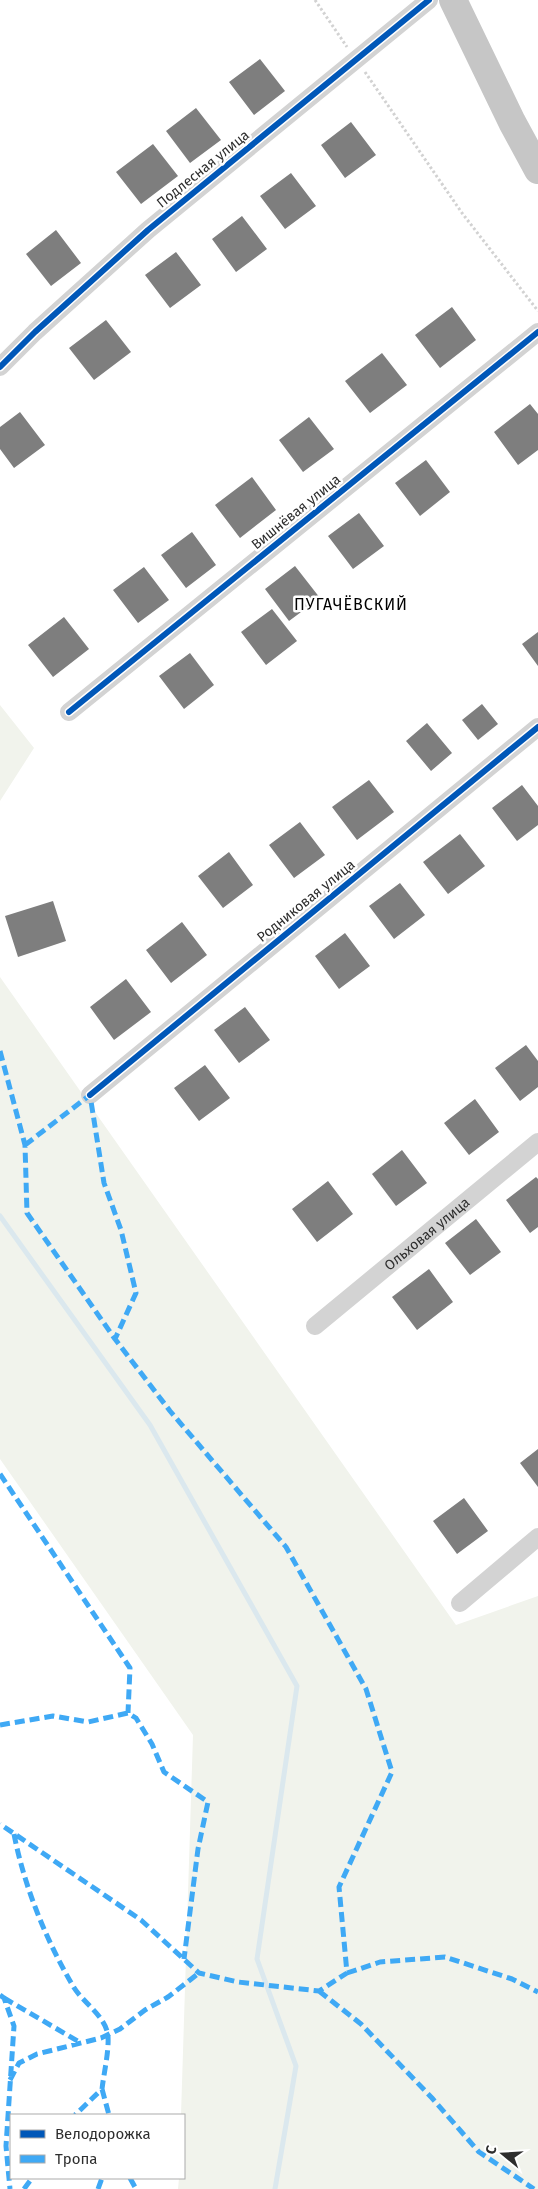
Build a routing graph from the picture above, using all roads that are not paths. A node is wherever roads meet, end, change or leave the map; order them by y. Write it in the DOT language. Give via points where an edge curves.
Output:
graph roads {
  1 [pos="429,0"];
  2 [pos="453,0"];
  3 [pos="538,170"];
  4 [pos="538,332"];
  5 [pos="0,366"];
  6 [pos="69,712"];
  7 [pos="538,727"];
  8 [pos="90,1095"];
  9 [pos="538,1142"];
  10 [pos="315,1326"];
  11 [pos="538,1537"];
  12 [pos="460,1603"];
  1 -- 5 [label="street, Подлесная улица" via="148,230"];
  2 -- 3 [label="main road"];
  4 -- 6 [label="street, Вишнёвая улица"];
  7 -- 8 [label="street, Родниковая улица"];
  9 -- 10 [label="street, Ольховая улица"];
  11 -- 12 [label="street"];
}
